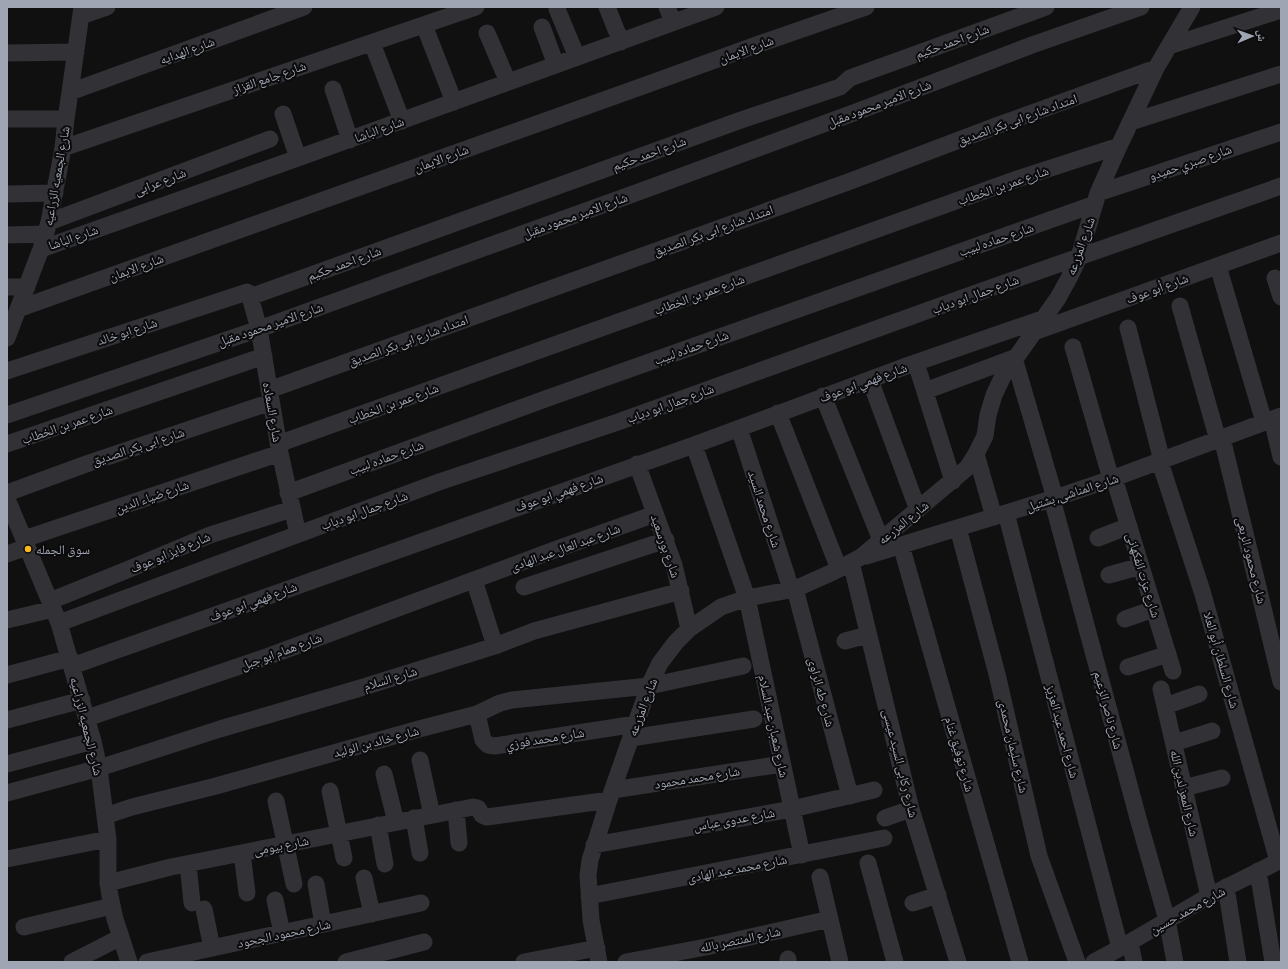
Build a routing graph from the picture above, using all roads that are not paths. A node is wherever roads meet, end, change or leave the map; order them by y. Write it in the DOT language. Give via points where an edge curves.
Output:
graph roads {
  1 [pos="107,7"];
  2 [pos="304,7"];
  3 [pos="476,7"];
  4 [pos="607,7"];
  5 [pos="716,7"];
  6 [pos="866,7"];
  7 [pos="1046,7"];
  8 [pos="1141,7"];
  9 [pos="1192,7"];
  10 [pos="557,9"];
  11 [pos="1281,10"];
  12 [pos="81,12"];
  13 [pos="670,15"];
  14 [pos="424,24"];
  15 [pos="542,27"];
  16 [pos="488,33"];
  17 [pos="621,42"];
  18 [pos="372,43"];
  19 [pos="1169,46"];
  20 [pos="76,52"];
  21 [pos="7,53"];
  22 [pos="577,57"];
  23 [pos="556,65"];
  24 [pos="1156,68"];
  25 [pos="1281,74"];
  26 [pos="508,82"];
  27 [pos="332,89"];
  28 [pos="70,92"];
  29 [pos="454,102"];
  30 [pos="283,114"];
  31 [pos="7,119"];
  32 [pos="66,119"];
  33 [pos="402,121"];
  34 [pos="1131,122"];
  35 [pos="1281,132"];
  36 [pos="270,139"];
  37 [pos="350,140"];
  38 [pos="1119,146"];
  39 [pos="63,148"];
  40 [pos="298,158"];
  41 [pos="213,161"];
  42 [pos="220,186"];
  43 [pos="1281,186"];
  44 [pos="55,193"];
  45 [pos="7,194"];
  46 [pos="1097,198"];
  47 [pos="7,234"];
  48 [pos="45,235"];
  49 [pos="1281,243"];
  50 [pos="1079,257"];
  51 [pos="1218,266"];
  52 [pos="1275,278"];
  53 [pos="7,287"];
  54 [pos="27,287"];
  55 [pos="249,294"];
  56 [pos="1281,297"];
  57 [pos="1180,306"];
  58 [pos="18,309"];
  59 [pos="1045,318"];
  60 [pos="1128,328"];
  61 [pos="259,329"];
  62 [pos="1034,332"];
  63 [pos="7,338"];
  64 [pos="1073,346"];
  65 [pos="264,356"];
  66 [pos="1014,358"];
  67 [pos="916,363"];
  68 [pos="7,370"];
  69 [pos="870,380"];
  70 [pos="925,391"];
  71 [pos="270,396"];
  72 [pos="823,396"];
  73 [pos="778,413"];
  74 [pos="7,415"];
  75 [pos="1272,419"];
  76 [pos="739,428"];
  77 [pos="1220,439"];
  78 [pos="7,444"];
  79 [pos="694,445"];
  80 [pos="279,449"];
  81 [pos="976,454"];
  82 [pos="1281,457"];
  83 [pos="1161,461"];
  84 [pos="638,464"];
  85 [pos="1112,479"];
  86 [pos="953,481"];
  87 [pos="7,492"];
  88 [pos="7,499"];
  89 [pos="1053,499"];
  90 [pos="290,501"];
  91 [pos="918,510"];
  92 [pos="655,514"];
  93 [pos="1000,515"];
  94 [pos="1129,526"];
  95 [pos="958,528"];
  96 [pos="298,534"];
  97 [pos="1098,538"];
  98 [pos="666,540"];
  99 [pos="881,540"];
  100 [pos="26,543"];
  101 [pos="902,545"];
  102 [pos="7,554"];
  103 [pos="850,563"];
  104 [pos="1141,566"];
  105 [pos="1109,575"];
  106 [pos="474,580"];
  107 [pos="524,587"];
  108 [pos="793,589"];
  109 [pos="681,591"];
  110 [pos="747,598"];
  111 [pos="1154,609"];
  112 [pos="54,611"];
  113 [pos="1125,619"];
  114 [pos="7,620"];
  115 [pos="688,629"];
  116 [pos="868,635"];
  117 [pos="845,641"];
  118 [pos="495,646"];
  119 [pos="1168,654"];
  120 [pos="71,662"];
  121 [pos="743,666"];
  122 [pos="1128,667"];
  123 [pos="1173,671"];
  124 [pos="7,674"];
  125 [pos="1281,682"];
  126 [pos="649,686"];
  127 [pos="1199,694"];
  128 [pos="82,700"];
  129 [pos="478,714"];
  130 [pos="87,718"];
  131 [pos="754,719"];
  132 [pos="7,720"];
  133 [pos="633,731"];
  134 [pos="1212,731"];
  135 [pos="93,741"];
  136 [pos="1174,744"];
  137 [pos="420,760"];
  138 [pos="7,764"];
  139 [pos="782,764"];
  140 [pos="99,768"];
  141 [pos="384,774"];
  142 [pos="1222,778"];
  143 [pos="1184,788"];
  144 [pos="330,790"];
  145 [pos="874,790"];
  146 [pos="7,793"];
  147 [pos="611,795"];
  148 [pos="850,796"];
  149 [pos="276,801"];
  150 [pos="792,808"];
  151 [pos="912,809"];
  152 [pos="456,810"];
  153 [pos="432,815"];
  154 [pos="105,816"];
  155 [pos="414,818"];
  156 [pos="885,818"];
  157 [pos="396,822"];
  158 [pos="378,826"];
  159 [pos="340,833"];
  160 [pos="884,838"];
  161 [pos="108,839"];
  162 [pos="460,843"];
  163 [pos="285,844"];
  164 [pos="594,845"];
  165 [pos="242,853"];
  166 [pos="420,853"];
  167 [pos="802,855"];
  168 [pos="344,858"];
  169 [pos="7,859"];
  170 [pos="1279,860"];
  171 [pos="868,863"];
  172 [pos="188,864"];
  173 [pos="385,864"];
  174 [pos="1258,871"];
  175 [pos="820,877"];
  176 [pos="364,878"];
  177 [pos="108,883"];
  178 [pos="294,884"];
  179 [pos="316,884"];
  180 [pos="1226,887"];
  181 [pos="247,893"];
  182 [pos="589,896"];
  183 [pos="938,896"];
  184 [pos="1209,896"];
  185 [pos="275,900"];
  186 [pos="421,903"];
  187 [pos="913,903"];
  188 [pos="112,906"];
  189 [pos="372,914"];
  190 [pos="830,919"];
  191 [pos="1167,920"];
  192 [pos="324,924"];
  193 [pos="24,927"];
  194 [pos="282,933"];
  195 [pos="121,937"];
  196 [pos="424,942"];
  197 [pos="1125,945"];
  198 [pos="212,948"];
  199 [pos="598,955"];
  200 [pos="72,962"];
  201 [pos="129,962"];
  202 [pos="147,962"];
  203 [pos="346,962"];
  204 [pos="524,962"];
  205 [pos="626,962"];
  206 [pos="840,962"];
  207 [pos="895,962"];
  208 [pos="958,962"];
  209 [pos="1020,962"];
  210 [pos="1078,962"];
  211 [pos="1094,962"];
  212 [pos="1134,962"];
  213 [pos="1175,962"];
  214 [pos="1238,962"];
  215 [pos="1273,962"];
  1 -- 12 [label="street"];
  2 -- 28 [label="street, شارع الهدايه"];
  3 -- 14 [label="street, شارع جامع القزاز"];
  4 -- 17 [label="street"];
  5 -- 13 [label="street, شارع الباشا"];
  6 -- 58 [label="street, شارع الايمان"];
  7 -- 55 [label="street, شارع احمد حكيم" via="850,78 840,88"];
  8 -- 61 [label="street, شارع الامير محمود مقبل"];
  9 -- 19 [label="street, شارع المزرعه"];
  10 -- 22 [label="street"];
  11 -- 19 [label="street"];
  12 -- 20 [label="street, شارع الجمعيه الزراعيه"];
  13 -- 17 [label="street, شارع الباشا"];
  14 -- 18 [label="street, شارع جامع القزاز"];
  14 -- 29 [label="street"];
  15 -- 23 [label="street"];
  16 -- 26 [label="street"];
  17 -- 22 [label="street, شارع الباشا"];
  18 -- 33 [label="street"];
  18 -- 39 [label="street, شارع جامع القزاز"];
  19 -- 24 [label="street, شارع المزرعه"];
  20 -- 21 [label="street"];
  20 -- 28 [label="street, شارع الجمعيه الزراعيه"];
  22 -- 23 [label="street, شارع الباشا"];
  23 -- 26 [label="street, شارع الباشا"];
  24 -- 34 [label="street, شارع المزرعه"];
  24 -- 71 [label="street, امتداد شارع ابى بكر الصديق"];
  25 -- 34 [label="street"];
  26 -- 29 [label="street, شارع الباشا"];
  27 -- 37 [label="street"];
  28 -- 32 [label="street, شارع الجمعيه الزراعيه"];
  29 -- 33 [label="street, شارع الباشا"];
  30 -- 40 [label="street"];
  31 -- 32 [label="street"];
  32 -- 39 [label="street, شارع الجمعيه الزراعيه"];
  33 -- 37 [label="street, شارع الباشا"];
  34 -- 38 [label="street, شارع المزرعه"];
  35 -- 46 [label="street, شارع صبري حميدو"];
  36 -- 41 [label="street, شارع عرابى"];
  37 -- 40 [label="street, شارع الباشا"];
  38 -- 46 [label="street, شارع المزرعه"];
  38 -- 80 [label="street, شارع عمر بن الخطاب" via="1020,178"];
  39 -- 44 [label="street, شارع الجمعيه الزراعيه"];
  40 -- 42 [label="street, شارع الباشا"];
  41 -- 42 [label="street"];
  41 -- 48 [label="street, شارع عرابى"];
  42 -- 48 [label="street, شارع الباشا"];
  43 -- 50 [label="street, شارع جمال ابو دياب"];
  44 -- 45 [label="street"];
  44 -- 48 [label="street, شارع الجمعيه الزراعيه"];
  46 -- 50 [label="street, شارع المزرعه"];
  46 -- 90 [label="street, شارع حماده لبيب" via="555,395"];
  47 -- 48 [label="street"];
  48 -- 54 [label="street, شارع الجمعيه الزراعيه"];
  49 -- 51 [label="street, شارع أبو عوف"];
  50 -- 59 [label="street, شارع المزرعه" via="1070,278"];
  50 -- 96 [label="street, شارع جمال ابو دياب"];
  51 -- 62 [label="street, شارع أبو عوف"];
  51 -- 75 [label="street"];
  52 -- 56 [label="street"];
  53 -- 54 [label="street"];
  54 -- 58 [label="street, شارع الجمعيه الزراعيه"];
  55 -- 61 [label="street, شارع السعاده"];
  55 -- 68 [label="street, شارع ابو خالد"];
  57 -- 77 [label="street, شارع محمود الربعى"];
  58 -- 63 [label="street, شارع الجمعيه الزراعيه"];
  59 -- 62 [label="street, شارع المزرعه"];
  59 -- 67 [label="street, شارع فهمي ابو عوف"];
  60 -- 83 [label="street, شارع السلطان أبو العلا"];
  61 -- 65 [label="street, شارع السعاده"];
  61 -- 74 [label="street, شارع الامير محمود مقبل"];
  62 -- 66 [label="street, شارع المزرعه"];
  64 -- 85 [label="street, شارع عزت الفكهانى"];
  65 -- 71 [label="street, شارع السعاده"];
  65 -- 78 [label="street, شارع عمر بن الخطاب"];
  66 -- 70 [label="street"];
  66 -- 81 [label="street, شارع المزرعه" via="994,395 985,436"];
  66 -- 89 [label="street, شارع ناصر الزعيم"];
  67 -- 69 [label="street, شارع فهمي ابو عوف"];
  67 -- 70 [label="street"];
  69 -- 72 [label="street, شارع فهمي ابو عوف"];
  69 -- 91 [label="street"];
  70 -- 86 [label="street"];
  71 -- 80 [label="street, شارع السعاده"];
  71 -- 87 [label="street, شارع ابى بكر الصديق"];
  72 -- 73 [label="street, شارع فهمي ابو عوف"];
  72 -- 99 [label="street"];
  73 -- 76 [label="street, شارع فهمي ابو عوف"];
  73 -- 103 [label="street, شارع ركابى السيد عيسى"];
  75 -- 77 [label="street, شارع المناشى, بشتيل"];
  75 -- 82 [label="street"];
  76 -- 79 [label="street, شارع فهمي ابو عوف"];
  76 -- 108 [label="street, شارع محمد السيد"];
  77 -- 83 [label="street, شارع المناشى, بشتيل"];
  77 -- 125 [label="street, شارع محمود الربعى"];
  79 -- 84 [label="street, شارع فهمي ابو عوف"];
  79 -- 110 [label="street, شارع شعبان عبد السلام"];
  80 -- 90 [label="street, شارع السعاده"];
  80 -- 100 [label="street, شارع ضياء الدين"];
  81 -- 86 [label="street, شارع المزرعه" via="967,468"];
  81 -- 93 [label="street, شارع احمد عبد العزيز"];
  83 -- 85 [label="street, شارع المناشى, بشتيل"];
  83 -- 170 [label="street, شارع السلطان أبو العلا" via="1202,591"];
  84 -- 92 [label="street, شارع بورسعيد"];
  84 -- 120 [label="street, شارع فهمي ابو عوف"];
  85 -- 89 [label="street, شارع المناشى, بشتيل"];
  85 -- 94 [label="street, شارع عزت الفكهانى"];
  86 -- 91 [label="street, شارع المزرعه"];
  88 -- 100 [label="street, شارع الجمعيه الزراعيه"];
  89 -- 93 [label="street, شارع المناشى, بشتيل"];
  89 -- 191 [label="street, شارع ناصر الزعيم"];
  90 -- 96 [label="street, شارع السعاده"];
  90 -- 112 [label="street, شارع فايز ابو عوف" via="122,572"];
  91 -- 99 [label="street, شارع المزرعه"];
  92 -- 98 [label="street, شارع بورسعيد"];
  92 -- 106 [label="street, شارع عبد العال عبد الهادى"];
  93 -- 95 [label="street, شارع المناشى, بشتيل"];
  93 -- 197 [label="street, شارع احمد عبد العزيز"];
  94 -- 97 [label="street"];
  94 -- 104 [label="street, شارع عزت الفكهانى"];
  95 -- 101 [label="street, شارع المناشى, بشتيل"];
  95 -- 210 [label="street, شارع سليمان محمدى" via="1039,856"];
  96 -- 112 [label="street, شارع جمال ابو دياب"];
  98 -- 107 [label="street"];
  98 -- 109 [label="street, شارع بورسعيد"];
  99 -- 103 [label="street, شارع المزرعه"];
  100 -- 102 [label="street, شارع ضياء الدين"];
  100 -- 112 [label="street, شارع الجمعيه الزراعيه"];
  101 -- 103 [label="street, شارع المناشى, بشتيل"];
  101 -- 209 [label="street, شارع توفيق غنام"];
  103 -- 108 [label="street, شارع المزرعه"];
  103 -- 116 [label="street, شارع ركابى السيد عيسى"];
  104 -- 105 [label="street"];
  104 -- 111 [label="street, شارع عزت الفكهانى"];
  106 -- 118 [label="street"];
  106 -- 130 [label="street, شارع همام ابو جبل" via="269,656"];
  108 -- 110 [label="street, شارع المزرعه"];
  108 -- 148 [label="street, شارع طه الراوى"];
  109 -- 115 [label="street, شارع بورسعيد"];
  109 -- 118 [label="street, شارع السلام" via="534,631"];
  110 -- 115 [label="street, شارع المزرعه" via="721,607"];
  110 -- 139 [label="street, شارع شعبان عبد السلام"];
  111 -- 113 [label="street"];
  111 -- 119 [label="street, شارع عزت الفكهانى"];
  112 -- 114 [label="street"];
  112 -- 120 [label="street, شارع الجمعيه الزراعيه"];
  115 -- 126 [label="street, شارع المزرعه" via="660,664"];
  116 -- 117 [label="street"];
  116 -- 151 [label="street, شارع ركابى السيد عيسى"];
  118 -- 140 [label="street, شارع السلام"];
  119 -- 122 [label="street"];
  119 -- 123 [label="street, شارع عزت الفكهانى"];
  120 -- 124 [label="street, شارع فهمي ابو عوف"];
  120 -- 128 [label="street, شارع الجمعيه الزراعيه"];
  121 -- 126 [label="street, شارع خالد بن الوليد"];
  126 -- 129 [label="street, شارع خالد بن الوليد" via="512,700"];
  126 -- 133 [label="street, شارع المزرعه"];
  127 -- 136 [label="street, شارع المعز لدين الله" via="1163,698"];
  128 -- 130 [label="street, شارع الجمعيه الزراعيه"];
  128 -- 132 [label="street"];
  129 -- 133 [label="street, شارع محمد فوزي" via="483,740 488,745 495,746"];
  129 -- 154 [label="street, شارع خالد بن الوليد"];
  130 -- 135 [label="street, شارع الجمعيه الزراعيه"];
  131 -- 133 [label="street"];
  133 -- 147 [label="street, شارع المزرعه"];
  134 -- 136 [label="street"];
  135 -- 138 [label="street"];
  135 -- 140 [label="street, شارع الجمعيه الزراعيه"];
  136 -- 143 [label="street, شارع المعز لدين الله"];
  137 -- 153 [label="street"];
  139 -- 147 [label="street, شارع محمد محمود"];
  139 -- 150 [label="street, شارع شعبان عبد السلام"];
  140 -- 146 [label="street, شارع السلام"];
  140 -- 154 [label="street, شارع الجمعيه الزراعيه"];
  141 -- 157 [label="street"];
  142 -- 143 [label="street"];
  143 -- 184 [label="street, شارع المعز لدين الله"];
  144 -- 159 [label="street"];
  145 -- 148 [label="street, شارع عدوى عباس"];
  147 -- 152 [label="street, شارع محمد محمود" via="487,817 476,807"];
  147 -- 164 [label="street, شارع المزرعه"];
  148 -- 150 [label="street, شارع عدوى عباس"];
  149 -- 163 [label="street"];
  150 -- 164 [label="street, شارع عدوى عباس"];
  150 -- 167 [label="street, شارع شعبان عبد السلام"];
  151 -- 156 [label="street"];
  151 -- 183 [label="street, شارع ركابى السيد عيسى"];
  152 -- 153 [label="street, شارع بيومى"];
  152 -- 162 [label="street"];
  153 -- 155 [label="street, شارع بيومى"];
  154 -- 161 [label="street, شارع الجمعيه الزراعيه"];
  155 -- 157 [label="street, شارع بيومى"];
  155 -- 166 [label="street"];
  157 -- 158 [label="street, شارع بيومى"];
  158 -- 159 [label="street, شارع بيومى"];
  158 -- 173 [label="street"];
  159 -- 163 [label="street, شارع بيومى"];
  159 -- 168 [label="street"];
  160 -- 167 [label="street, شارع محمد عبد الهادى"];
  161 -- 169 [label="street"];
  161 -- 177 [label="street, شارع الجمعيه الزراعيه"];
  163 -- 165 [label="street, شارع بيومى"];
  163 -- 178 [label="street"];
  164 -- 182 [label="street, شارع المزرعه" via="588,875"];
  165 -- 172 [label="street, شارع بيومى"];
  165 -- 181 [label="street"];
  167 -- 182 [label="street, شارع محمد عبد الهادى"];
  170 -- 174 [label="street, شارع محمد حسين"];
  171 -- 207 [label="street"];
  172 -- 177 [label="street, شارع بيومى"];
  172 -- 198 [label="street"];
  174 -- 180 [label="street, شارع محمد حسين"];
  174 -- 215 [label="street"];
  175 -- 190 [label="street"];
  176 -- 189 [label="street"];
  177 -- 188 [label="street, شارع الجمعيه الزراعيه"];
  179 -- 192 [label="street"];
  180 -- 184 [label="street, شارع محمد حسين"];
  180 -- 214 [label="street"];
  182 -- 199 [label="street, شارع المزرعه"];
  183 -- 187 [label="street"];
  183 -- 208 [label="street, شارع ركابى السيد عيسى"];
  184 -- 191 [label="street, شارع محمد حسين"];
  185 -- 194 [label="street"];
  186 -- 189 [label="street, شارع محمود الجحود"];
  188 -- 193 [label="street"];
  188 -- 195 [label="street, شارع الجمعيه الزراعيه"];
  189 -- 192 [label="street, شارع محمود الجحود"];
  190 -- 205 [label="street, شارع المنتصر بالله"];
  190 -- 206 [label="street"];
  191 -- 197 [label="street, شارع محمد حسين"];
  191 -- 213 [label="street, شارع ناصر الزعيم"];
  192 -- 194 [label="street, شارع محمود الجحود"];
  194 -- 198 [label="street, شارع محمود الجحود"];
  195 -- 200 [label="street"];
  195 -- 201 [label="street, شارع الجمعيه الزراعيه"];
  196 -- 203 [label="street"];
  197 -- 211 [label="street, شارع محمد حسين"];
  197 -- 212 [label="street, شارع احمد عبد العزيز"];
  198 -- 202 [label="street, شارع محمود الجحود"];
  199 -- 204 [label="street"];
}
